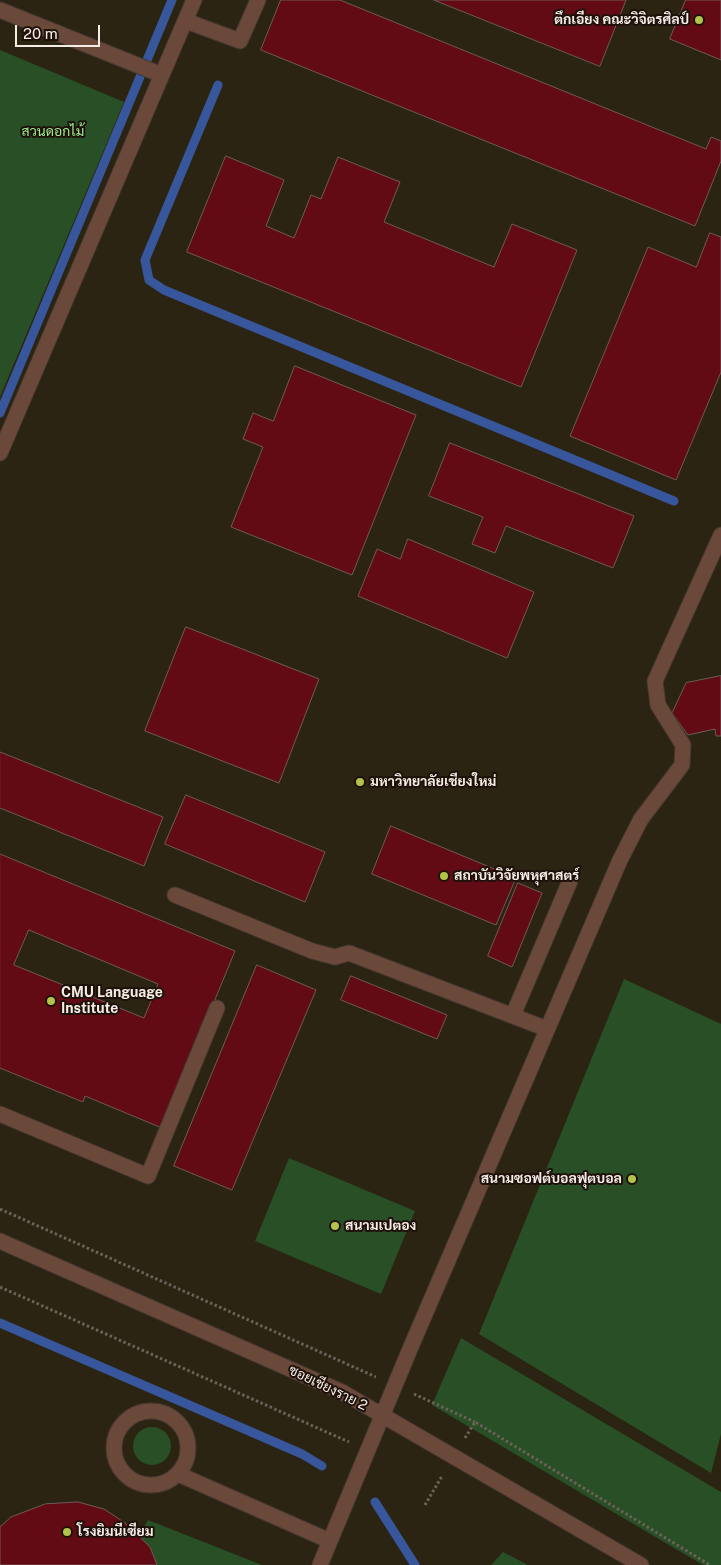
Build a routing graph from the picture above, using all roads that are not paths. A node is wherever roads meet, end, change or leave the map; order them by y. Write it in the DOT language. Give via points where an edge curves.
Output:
graph roads {
  1 [pos="194,0"];
  2 [pos="258,0"];
  3 [pos="0,10"];
  4 [pos="186,21"];
  5 [pos="161,79"];
  6 [pos="2,448"];
  7 [pos="721,535"];
  8 [pos="570,880"];
  9 [pos="175,895"];
  10 [pos="217,1008"];
  11 [pos="513,1015"];
  12 [pos="547,1029"];
  13 [pos="0,1114"];
  14 [pos="0,1242"];
  15 [pos="383,1416"];
  16 [pos="178,1474"];
  17 [pos="330,1541"];
  18 [pos="320,1565"];
  19 [pos="641,1565"];
  1 -- 4 [label="lane"];
  2 -- 4 [label="lane" via="240,41"];
  3 -- 5 [label="lane"];
  4 -- 5 [label="lane"];
  5 -- 6 [label="lane"];
  7 -- 12 [label="lane" via="656,681 658,705 683,745 682,765 641,819 620,860"];
  8 -- 11 [label="lane"];
  9 -- 11 [label="lane" via="312,951 335,957 349,953"];
  10 -- 13 [label="lane" via="148,1176"];
  11 -- 12 [label="lane"];
  12 -- 15 [label="lane"];
  14 -- 15 [label="lane, ซอยเชียงราย 2"];
  15 -- 17 [label="lane"];
  15 -- 19 [label="lane, ซอยเชียงราย 2"];
  16 -- 16 [label="lane" via="161,1484 142,1484 125,1475 115,1458 114,1439 124,1422 140,1412 160,1411 177,1421 187,1438 187,1457"];
  16 -- 17 [label="lane"];
  17 -- 18 [label="lane"];
}
